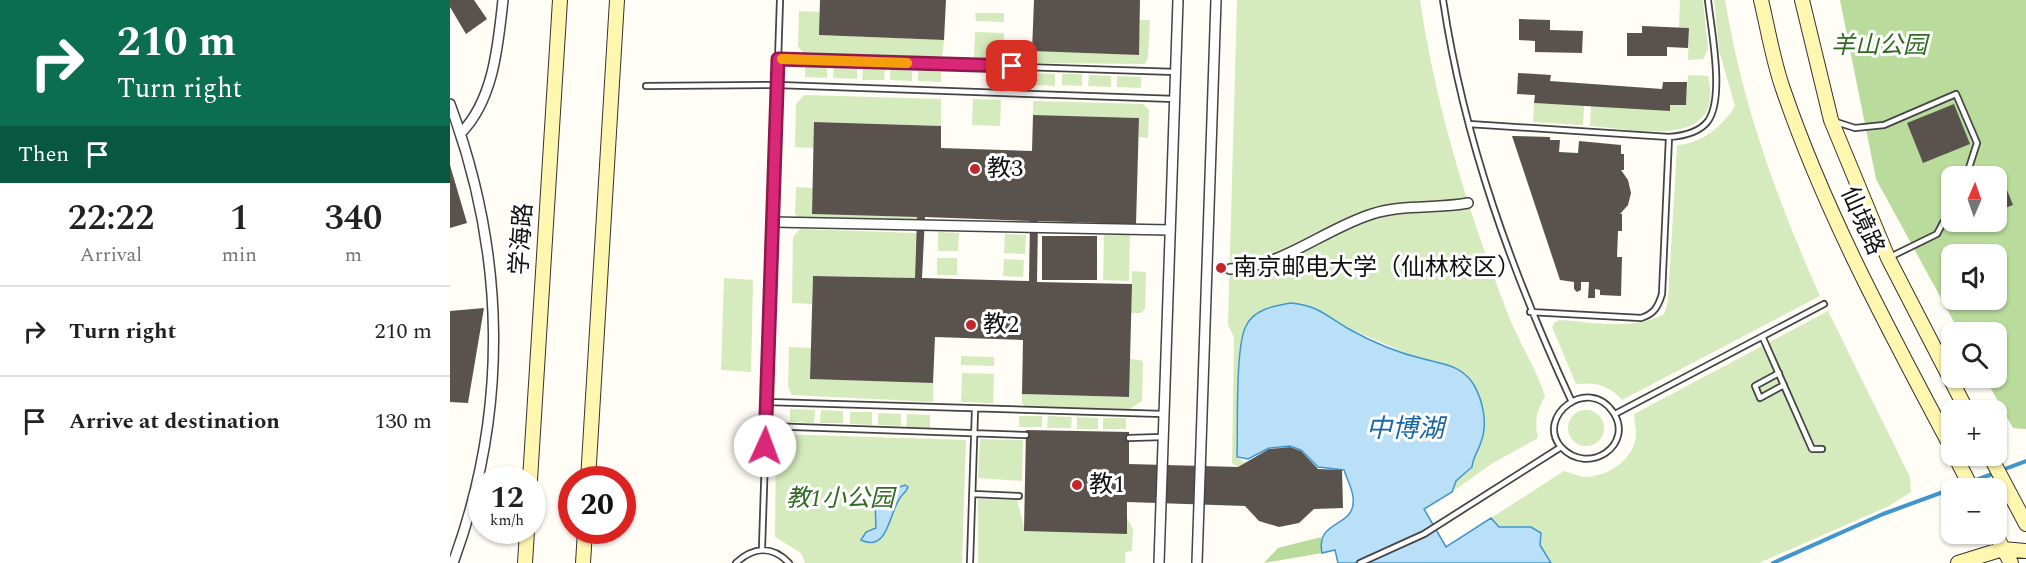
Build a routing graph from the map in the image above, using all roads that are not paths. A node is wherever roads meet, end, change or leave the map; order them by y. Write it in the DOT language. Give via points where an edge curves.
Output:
graph roads {
  1 [pos="503,0"];
  2 [pos="560,0"];
  3 [pos="617,0"];
  4 [pos="780,0"];
  5 [pos="1178,0"];
  6 [pos="1216,0"];
  7 [pos="1443,0"];
  8 [pos="1708,0"];
  9 [pos="1761,0"];
  10 [pos="1802,0"];
  11 [pos="778,59"];
  12 [pos="1176,72"];
  13 [pos="778,85"];
  14 [pos="646,86"];
  15 [pos="1175,99"];
  16 [pos="450,104"];
  17 [pos="1831,120"];
  18 [pos="1469,124"];
  19 [pos="461,133"];
  20 [pos="1670,137"];
  21 [pos="1970,166"];
  22 [pos="1468,203"];
  23 [pos="772,222"];
  24 [pos="1941,227"];
  25 [pos="1170,230"];
  26 [pos="1888,258"];
  27 [pos="1230,269"];
  28 [pos="1824,304"];
  29 [pos="1530,312"];
  30 [pos="1763,338"];
  31 [pos="1779,373"];
  32 [pos="1784,385"];
  33 [pos="1571,400"];
  34 [pos="1961,400"];
  35 [pos="767,402"];
  36 [pos="975,410"];
  37 [pos="1164,414"];
  38 [pos="1615,414"];
  39 [pos="766,426"];
  40 [pos="1941,428"];
  41 [pos="974,433"];
  42 [pos="1026,435"];
  43 [pos="1163,437"];
  44 [pos="1129,438"];
  45 [pos="1561,447"];
  46 [pos="1822,449"];
  47 [pos="531,466"];
  48 [pos="589,466"];
  49 [pos="1995,466"];
  50 [pos="973,494"];
  51 [pos="1019,496"];
  52 [pos="2026,524"];
  53 [pos="526,544"];
  54 [pos="584,544"];
  55 [pos="2000,544"];
  56 [pos="762,548"];
  57 [pos="2003,549"];
  58 [pos="2026,551"];
  59 [pos="453,563"];
  60 [pos="525,563"];
  61 [pos="583,563"];
  62 [pos="736,563"];
  63 [pos="789,563"];
  64 [pos="970,563"];
  65 [pos="1159,563"];
  66 [pos="1197,563"];
  67 [pos="1360,563"];
  68 [pos="1958,563"];
  69 [pos="2011,563"];
  1 -- 19 [label="street" via="486,93 474,120"];
  2 -- 47 [label="main road, 学海路"];
  3 -- 48 [label="main road"];
  4 -- 11 [label="lane"];
  5 -- 12 [label="street"];
  6 -- 66 [label="street"];
  7 -- 18 [label="lane"];
  8 -- 20 [label="lane" via="1715,88 1712,113 1696,130"];
  9 -- 40 [label="main road, 仙境路" via="1782,87 1814,171 1863,280"];
  10 -- 17 [label="main road, 仙境路"];
  11 -- 12 [label="lane"];
  11 -- 13 [label="lane"];
  12 -- 15 [label="street"];
  13 -- 14 [label="lane"];
  13 -- 15 [label="lane"];
  13 -- 23 [label="lane"];
  15 -- 25 [label="street"];
  16 -- 19 [label="street"];
  17 -- 21 [label="lane" via="1855,128 1884,125 1956,94 1977,143"];
  17 -- 26 [label="main road, 仙境路"];
  18 -- 20 [label="lane"];
  18 -- 29 [label="lane" via="1492,206"];
  19 -- 59 [label="street" via="487,243 495,339 480,472"];
  20 -- 29 [label="lane" via="1659,306 1641,318"];
  22 -- 27 [label="street" via="1373,213 1278,259"];
  23 -- 25 [label="street"];
  23 -- 35 [label="lane"];
  24 -- 26 [label="lane" via="1937,234"];
  25 -- 37 [label="street"];
  26 -- 34 [label="main road, 仙境路"];
  28 -- 30 [label="lane"];
  29 -- 33 [label="lane"];
  30 -- 31 [label="lane"];
  30 -- 38 [label="lane"];
  31 -- 32 [label="lane"];
  31 -- 32 [label="lane" via="1755,386 1760,398"];
  32 -- 46 [label="lane" via="1812,449"];
  33 -- 38 [label="lane" via="1588,397 1604,402"];
  33 -- 45 [label="lane" via="1559,412 1554,428"];
  35 -- 36 [label="lane"];
  35 -- 39 [label="lane"];
  36 -- 37 [label="lane"];
  36 -- 41 [label="lane"];
  37 -- 43 [label="street"];
  38 -- 45 [label="lane" via="1618,430 1614,446 1602,457 1585,461 1569,456"];
  39 -- 41 [label="lane"];
  39 -- 56 [label="lane"];
  41 -- 42 [label="lane"];
  41 -- 50 [label="lane"];
  43 -- 44 [label="lane"];
  43 -- 65 [label="street"];
  45 -- 67 [label="lane" via="1472,506 1409,542"];
  49 -- 52 [label="main road"];
  50 -- 51 [label="lane"];
  50 -- 64 [label="lane"];
  53 -- 60 [label="main road"];
  54 -- 61 [label="main road"];
  55 -- 57 [label="main road"];
  56 -- 62 [label="lane" via="747,552"];
  56 -- 63 [label="lane" via="780,554"];
  57 -- 58 [label="main road"];
  57 -- 68 [label="main road"];
  57 -- 69 [label="main road"];
}
